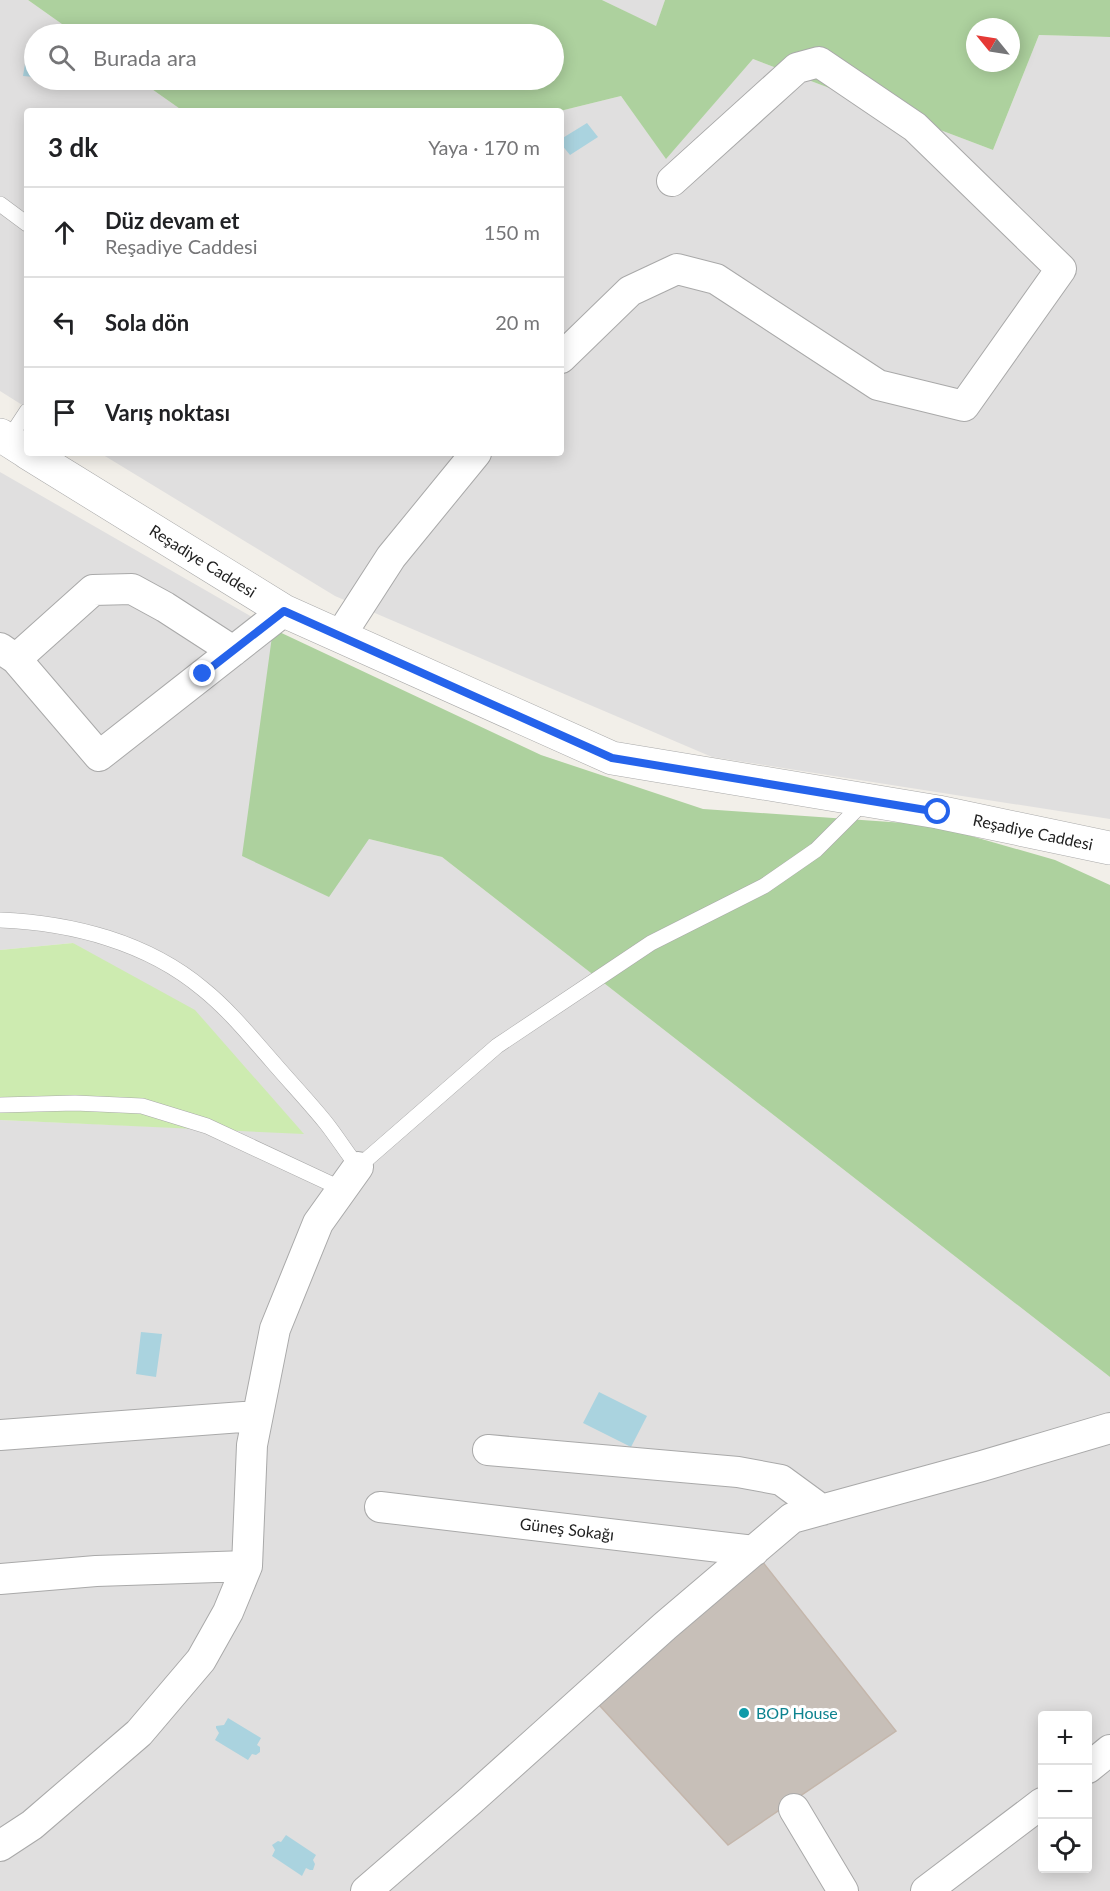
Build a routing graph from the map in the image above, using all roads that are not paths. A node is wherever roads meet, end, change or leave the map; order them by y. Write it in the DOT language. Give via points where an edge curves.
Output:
graph roads {
  1 [pos="672,181"];
  2 [pos="0,204"];
  3 [pos="24,222"];
  4 [pos="564,355"];
  5 [pos="24,420"];
  6 [pos="16,445"];
  7 [pos="34,456"];
  8 [pos="474,456"];
  9 [pos="284,611"];
  10 [pos="340,636"];
  11 [pos="233,651"];
  12 [pos="8,654"];
  13 [pos="867,800"];
  14 [pos="1110,848"];
  15 [pos="0,920"];
  16 [pos="0,1105"];
  17 [pos="350,1178"];
  18 [pos="257,1416"];
  19 [pos="1110,1428"];
  20 [pos="0,1435"];
  21 [pos="488,1450"];
  22 [pos="380,1507"];
  23 [pos="822,1510"];
  24 [pos="754,1551"];
  25 [pos="247,1566"];
  26 [pos="0,1579"];
  27 [pos="1110,1750"];
  28 [pos="1092,1765"];
  29 [pos="1038,1806"];
  30 [pos="794,1809"];
  31 [pos="0,1846"];
  32 [pos="366,1891"];
  33 [pos="843,1891"];
  34 [pos="926,1891"];
  1 -- 4 [label="street" via="797,68 819,62 915,127 1061,269 964,406 879,386 716,279 677,269 630,291"];
  2 -- 3 [label="lane"];
  5 -- 6 [label="lane"];
  7 -- 9 [label="street, Reşadiye Caddesi"];
  8 -- 10 [label="street" via="391,557"];
  9 -- 10 [label="street, Reşadiye Caddesi"];
  9 -- 11 [label="street"];
  10 -- 13 [label="street, Reşadiye Caddesi" via="612,758"];
  11 -- 12 [label="street" via="132,589 93,590"];
  11 -- 12 [label="street" via="99,756"];
  13 -- 14 [label="street, Reşadiye Caddesi"];
  13 -- 17 [label="lane" via="816,850 764,886 651,943 497,1046"];
  15 -- 17 [label="lane" via="32,921 100,935 173,967 202,988 230,1013 326,1124"];
  16 -- 17 [label="lane" via="142,1106"];
  17 -- 18 [label="street" via="318,1223 275,1329"];
  18 -- 20 [label="street"];
  18 -- 25 [label="street" via="252,1445"];
  19 -- 23 [label="street"];
  21 -- 23 [label="street" via="738,1472 781,1480"];
  22 -- 24 [label="street, Güneş Sokağı"];
  23 -- 24 [label="street" via="792,1518"];
  24 -- 32 [label="street"];
  25 -- 26 [label="street"];
  25 -- 31 [label="street" via="228,1612 201,1660 139,1733 32,1824"];
  27 -- 28 [label="street"];
  29 -- 34 [label="street"];
  30 -- 33 [label="street"];
}
